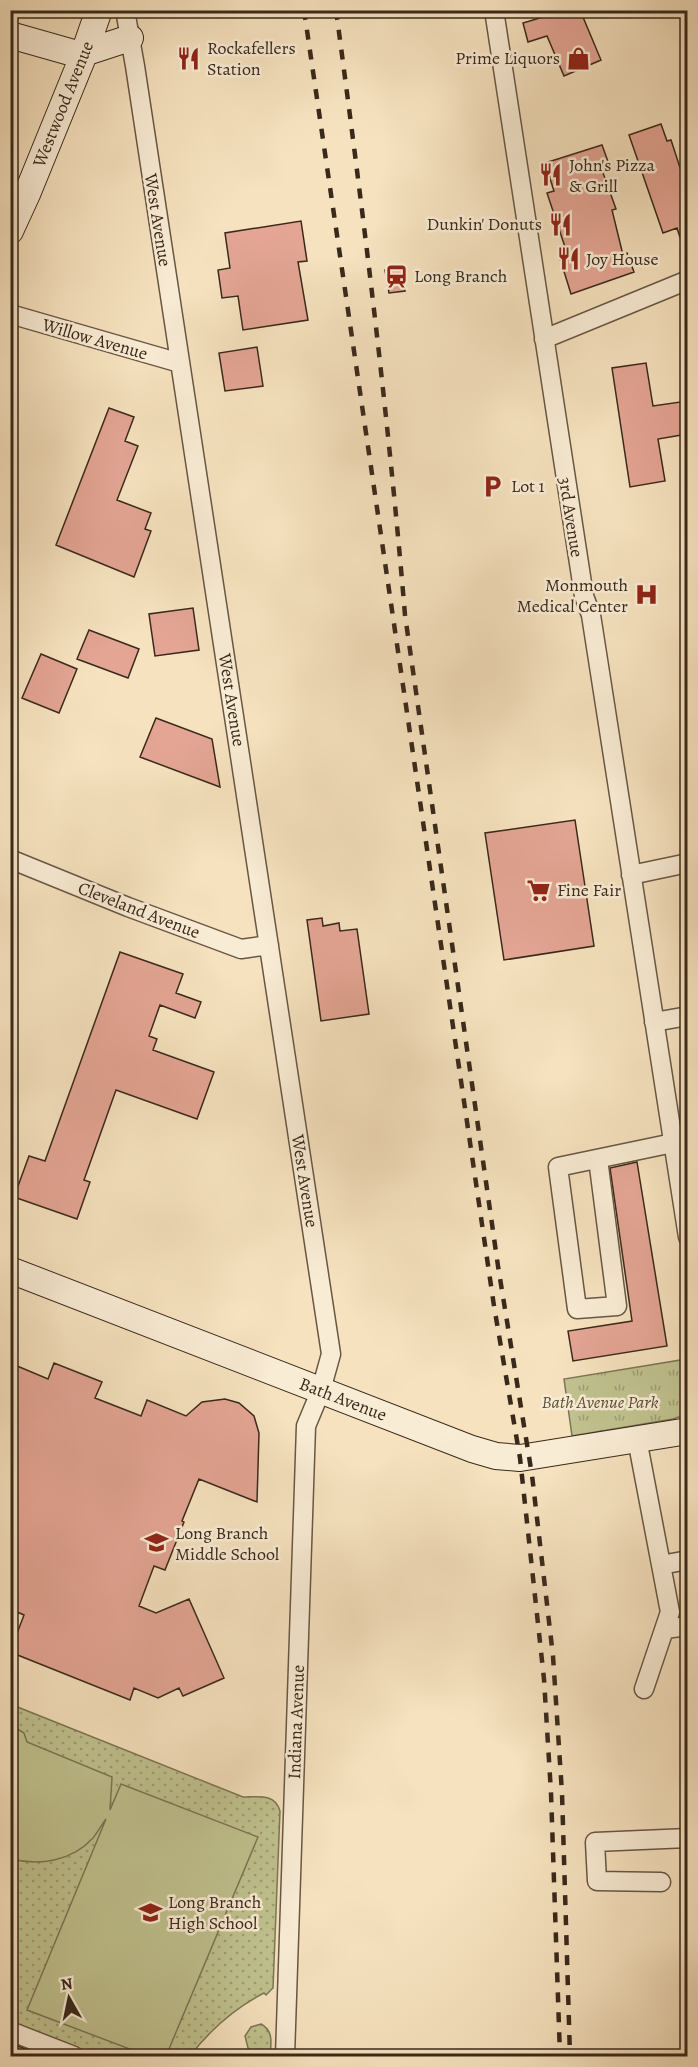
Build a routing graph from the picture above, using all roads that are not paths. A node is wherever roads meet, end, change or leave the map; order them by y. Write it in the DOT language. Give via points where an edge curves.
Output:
graph roads {
  1 [pos="99,10"];
  2 [pos="125,10"];
  3 [pos="494,10"];
  4 [pos="10,34"];
  5 [pos="130,38"];
  6 [pos="84,53"];
  7 [pos="10,231"];
  8 [pos="687,280"];
  9 [pos="10,314"];
  10 [pos="544,339"];
  11 [pos="180,363"];
  12 [pos="10,859"];
  13 [pos="687,863"];
  14 [pos="631,875"];
  15 [pos="269,945"];
  16 [pos="687,1017"];
  17 [pos="654,1022"];
  18 [pos="680,1141"];
  19 [pos="598,1159"];
  20 [pos="687,1237"];
  21 [pos="10,1270"];
  22 [pos="321,1390"];
  23 [pos="687,1431"];
  24 [pos="637,1439"];
  25 [pos="687,1560"];
  26 [pos="661,1565"];
  27 [pos="687,1626"];
  28 [pos="665,1629"];
  29 [pos="644,1689"];
  30 [pos="687,1838"];
  31 [pos="661,1882"];
  32 [pos="10,2031"];
  33 [pos="74,2056"];
  34 [pos="285,2056"];
  1 -- 6 [label="street, Westwood Avenue"];
  2 -- 5 [label="street, West Avenue"];
  3 -- 10 [label="street, 3rd Avenue"];
  4 -- 6 [label="street" via="69,53"];
  5 -- 6 [label="street"];
  5 -- 11 [label="street, West Avenue"];
  6 -- 7 [label="street, Westwood Avenue"];
  8 -- 10 [label="street"];
  9 -- 11 [label="street, Willow Avenue"];
  10 -- 14 [label="street, 3rd Avenue"];
  11 -- 15 [label="street, West Avenue"];
  12 -- 15 [label="street, Cleveland Avenue" via="241,949"];
  13 -- 14 [label="street"];
  14 -- 17 [label="street, 3rd Avenue"];
  15 -- 22 [label="street, West Avenue" via="331,1354"];
  16 -- 17 [label="street"];
  17 -- 18 [label="street, 3rd Avenue"];
  18 -- 19 [label="street"];
  18 -- 20 [label="street, 3rd Avenue"];
  19 -- 19 [label="street" via="617,1306 578,1309 558,1167"];
  21 -- 22 [label="street, Bath Avenue"];
  22 -- 24 [label="street, Bath Avenue" via="496,1456 520,1458"];
  22 -- 34 [label="street, Indiana Avenue" via="306,1426"];
  23 -- 24 [label="street, Bath Avenue"];
  24 -- 26 [label="street"];
  25 -- 26 [label="street"];
  26 -- 28 [label="street" via="670,1612"];
  27 -- 28 [label="street"];
  28 -- 29 [label="street"];
  30 -- 31 [label="street" via="595,1842 597,1881"];
  32 -- 33 [label="street"];
}
